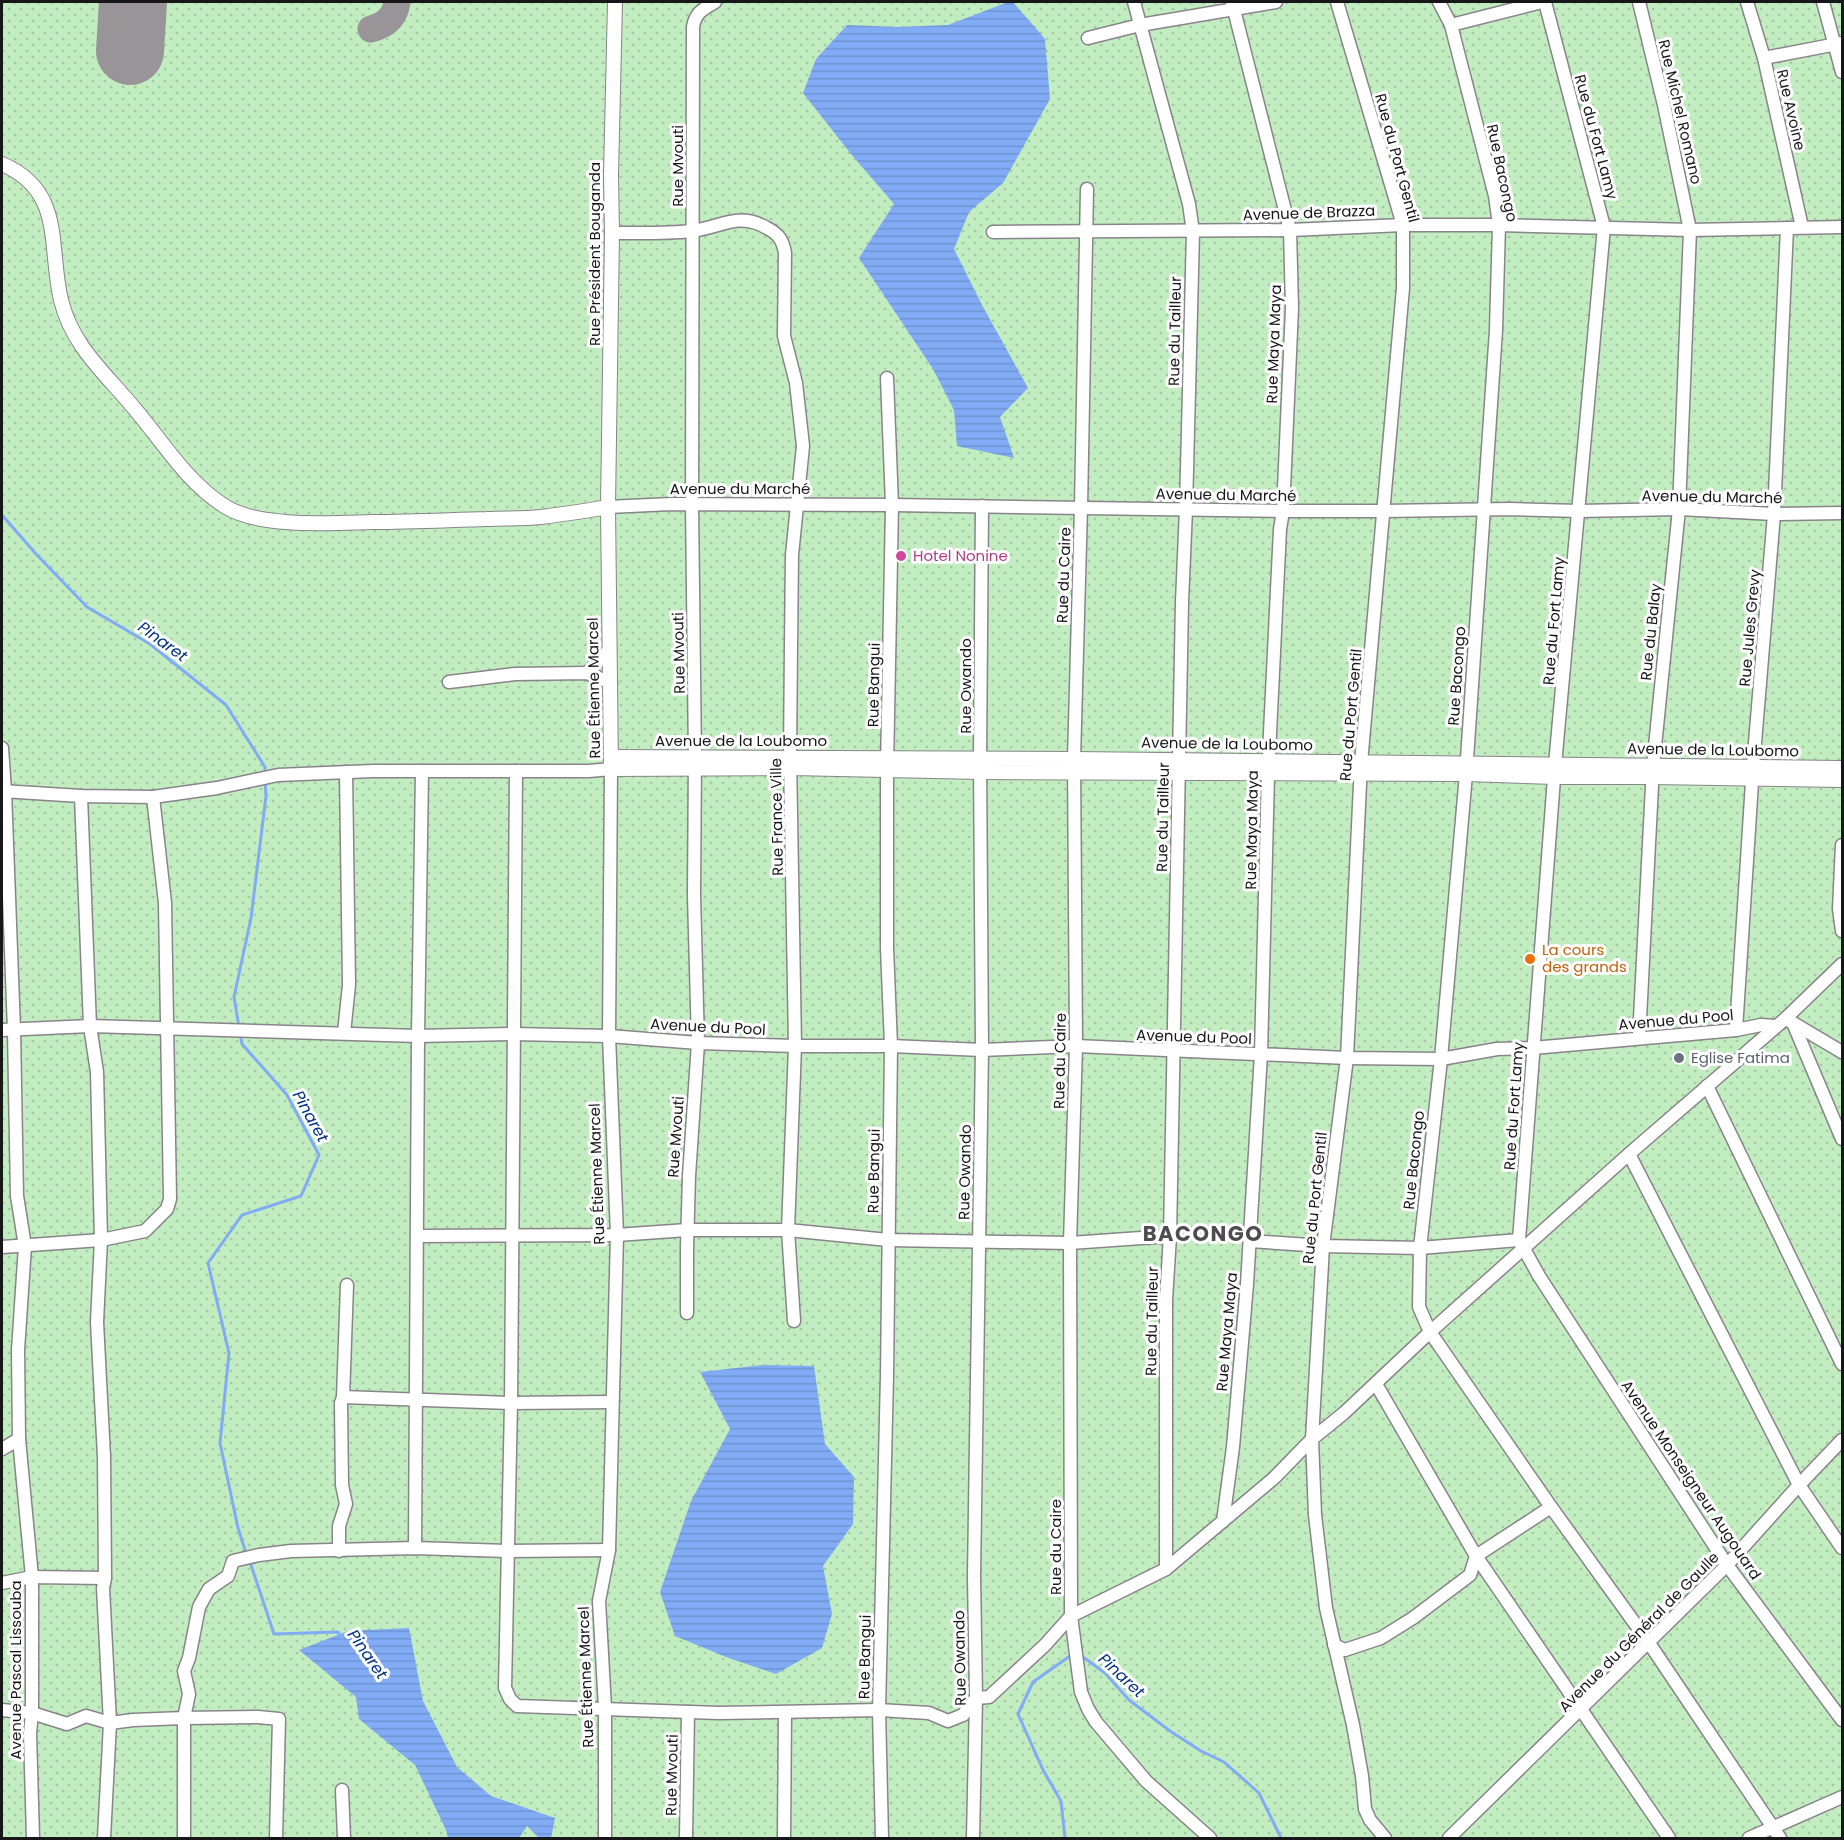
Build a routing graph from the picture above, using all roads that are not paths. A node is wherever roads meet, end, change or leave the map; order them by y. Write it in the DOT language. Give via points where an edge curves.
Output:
graph roads {
  1 [pos="615,2"];
  2 [pos="715,2"];
  3 [pos="1134,2"];
  4 [pos="1276,2"];
  5 [pos="1337,2"];
  6 [pos="1439,2"];
  7 [pos="1544,2"];
  8 [pos="1639,2"];
  9 [pos="1747,2"];
  10 [pos="1823,2"];
  11 [pos="1233,5"];
  12 [pos="1140,25"];
  13 [pos="1450,25"];
  14 [pos="1088,38"];
  15 [pos="1839,44"];
  16 [pos="1764,58"];
  17 [pos="1842,72"];
  18 [pos="2,164"];
  19 [pos="1087,189"];
  20 [pos="1402,225"];
  21 [pos="1499,225"];
  22 [pos="1604,227"];
  23 [pos="1802,227"];
  24 [pos="1842,227"];
  25 [pos="1787,228"];
  26 [pos="1290,230"];
  27 [pos="1690,230"];
  28 [pos="693,231"];
  29 [pos="993,232"];
  30 [pos="1087,232"];
  31 [pos="1193,232"];
  32 [pos="612,233"];
  33 [pos="887,378"];
  34 [pos="796,504"];
  35 [pos="892,504"];
  36 [pos="692,505"];
  37 [pos="982,506"];
  38 [pos="608,507"];
  39 [pos="1081,507"];
  40 [pos="1484,508"];
  41 [pos="1679,509"];
  42 [pos="1186,510"];
  43 [pos="1283,511"];
  44 [pos="1383,511"];
  45 [pos="1579,511"];
  46 [pos="1842,513"];
  47 [pos="1774,514"];
  48 [pos="610,649"];
  49 [pos="587,673"];
  50 [pos="450,682"];
  51 [pos="611,683"];
  52 [pos="2,747"];
  53 [pos="611,763"];
  54 [pos="790,763"];
  55 [pos="695,764"];
  56 [pos="887,764"];
  57 [pos="980,765"];
  58 [pos="1074,766"];
  59 [pos="1179,767"];
  60 [pos="1269,767"];
  61 [pos="1842,768"];
  62 [pos="1361,769"];
  63 [pos="1466,769"];
  64 [pos="346,771"];
  65 [pos="422,771"];
  66 [pos="516,771"];
  67 [pos="1555,771"];
  68 [pos="1652,771"];
  69 [pos="1753,773"];
  70 [pos="1842,780"];
  71 [pos="3,791"];
  72 [pos="81,796"];
  73 [pos="153,797"];
  74 [pos="1842,845"];
  75 [pos="1842,931"];
  76 [pos="1842,964"];
  77 [pos="1784,1022"];
  78 [pos="90,1026"];
  79 [pos="167,1028"];
  80 [pos="8,1030"];
  81 [pos="1736,1030"];
  82 [pos="344,1033"];
  83 [pos="513,1034"];
  84 [pos="418,1036"];
  85 [pos="609,1036"];
  86 [pos="1638,1038"];
  87 [pos="698,1043"];
  88 [pos="795,1046"];
  89 [pos="891,1046"];
  90 [pos="1076,1046"];
  91 [pos="1533,1048"];
  92 [pos="982,1050"];
  93 [pos="1174,1050"];
  94 [pos="1842,1052"];
  95 [pos="1262,1054"];
  96 [pos="1347,1058"];
  97 [pos="1441,1059"];
  98 [pos="1707,1086"];
  99 [pos="1842,1139"];
  100 [pos="1629,1154"];
  101 [pos="687,1230"];
  102 [pos="788,1230"];
  103 [pos="512,1235"];
  104 [pos="616,1235"];
  105 [pos="417,1236"];
  106 [pos="1170,1236"];
  107 [pos="100,1240"];
  108 [pos="888,1240"];
  109 [pos="979,1241"];
  110 [pos="1250,1241"];
  111 [pos="1070,1243"];
  112 [pos="1522,1245"];
  113 [pos="2,1246"];
  114 [pos="25,1246"];
  115 [pos="1323,1246"];
  116 [pos="1420,1248"];
  117 [pos="347,1285"];
  118 [pos="687,1313"];
  119 [pos="794,1321"];
  120 [pos="1430,1332"];
  121 [pos="1842,1364"];
  122 [pos="1376,1384"];
  123 [pos="343,1397"];
  124 [pos="417,1400"];
  125 [pos="612,1402"];
  126 [pos="511,1403"];
  127 [pos="1312,1438"];
  128 [pos="19,1439"];
  129 [pos="1842,1440"];
  130 [pos="2,1449"];
  131 [pos="1799,1485"];
  132 [pos="1551,1508"];
  133 [pos="1223,1521"];
  134 [pos="415,1548"];
  135 [pos="1842,1548"];
  136 [pos="609,1550"];
  137 [pos="339,1551"];
  138 [pos="507,1551"];
  139 [pos="1476,1556"];
  140 [pos="1727,1565"];
  141 [pos="1166,1569"];
  142 [pos="32,1577"];
  143 [pos="105,1578"];
  144 [pos="2,1583"];
  145 [pos="1071,1616"];
  146 [pos="1649,1643"];
  147 [pos="1334,1645"];
  148 [pos="976,1698"];
  149 [pos="605,1708"];
  150 [pos="2,1710"];
  151 [pos="879,1710"];
  152 [pos="1580,1710"];
  153 [pos="688,1712"];
  154 [pos="32,1713"];
  155 [pos="785,1713"];
  156 [pos="184,1718"];
  157 [pos="1842,1720"];
  158 [pos="110,1724"];
  159 [pos="342,1790"];
  160 [pos="1842,1797"];
  161 [pos="1776,1834"];
  162 [pos="33,1839"];
  163 [pos="104,1839"];
  164 [pos="184,1839"];
  165 [pos="276,1839"];
  166 [pos="344,1839"];
  167 [pos="605,1839"];
  168 [pos="686,1839"];
  169 [pos="784,1839"];
  170 [pos="882,1839"];
  171 [pos="973,1839"];
  172 [pos="1210,1839"];
  173 [pos="1384,1839"];
  174 [pos="1449,1839"];
  175 [pos="1669,1839"];
  176 [pos="1749,1839"];
  1 -- 32 [label="street, Rue Président Bouganda"];
  2 -- 28 [label="street, Rue Mvouti" via="694,20"];
  3 -- 12 [label="street, Rue du Tailleur"];
  4 -- 11 [label="street"];
  5 -- 20 [label="street, Rue du Port Gentil"];
  6 -- 13 [label="street, Rue Bacongo"];
  7 -- 13 [label="street"];
  7 -- 22 [label="street, Rue du Fort Lamy"];
  8 -- 27 [label="street, Rue Michel Romano"];
  9 -- 16 [label="street, Rue Avoine"];
  10 -- 15 [label="street"];
  11 -- 12 [label="street"];
  11 -- 26 [label="street, Rue Maya Maya"];
  12 -- 14 [label="street"];
  12 -- 31 [label="street, Rue du Tailleur" via="1189,204"];
  13 -- 21 [label="street, Rue Bacongo"];
  15 -- 16 [label="street"];
  15 -- 17 [label="street"];
  16 -- 23 [label="street, Rue Avoine"];
  18 -- 38 [label="street" via="30,182 42,198 49,215 60,298 76,340 183,469 227,508 257,519 328,523 539,517"];
  19 -- 30 [label="street, Rue du Caire"];
  20 -- 21 [label="street, Avenue de Brazza"];
  20 -- 26 [label="street, Avenue de Brazza"];
  20 -- 44 [label="street, Rue du Port Gentil" via="1403,288"];
  21 -- 22 [label="street, Avenue de Brazza"];
  21 -- 40 [label="street, Rue Bacongo"];
  22 -- 27 [label="street, Avenue de Brazza"];
  22 -- 45 [label="street, Rue du Fort Lamy"];
  23 -- 24 [label="street, Avenue de Brazza"];
  23 -- 25 [label="street, Avenue de Brazza"];
  25 -- 27 [label="street, Avenue de Brazza"];
  25 -- 47 [label="street, Rue Jules Grevy"];
  26 -- 31 [label="street, Avenue de Brazza"];
  26 -- 43 [label="street, Rue Maya Maya" via="1292,308"];
  27 -- 41 [label="street, Rue du Balay"];
  28 -- 32 [label="street"];
  28 -- 34 [label="street, Rue France Ville" via="755,221 778,235 783,243 784,336 796,383 802,446"];
  28 -- 36 [label="street, Rue Mvouti"];
  29 -- 30 [label="street, Avenue de Brazza"];
  30 -- 31 [label="street, Avenue de Brazza"];
  30 -- 39 [label="street, Rue du Caire"];
  31 -- 42 [label="street, Rue du Tailleur"];
  32 -- 38 [label="street, Rue Président Bouganda"];
  33 -- 35 [label="street, Rue Bangui"];
  34 -- 35 [label="street, Avenue du Marché"];
  34 -- 36 [label="street, Avenue du Marché"];
  34 -- 54 [label="street, Rue France Ville"];
  35 -- 37 [label="street, Avenue du Marché"];
  35 -- 56 [label="street, Rue Bangui"];
  36 -- 38 [label="street, Avenue du Marché"];
  36 -- 55 [label="street, Rue Mvouti"];
  37 -- 39 [label="street, Avenue du Marché"];
  37 -- 57 [label="street, Rue Owando"];
  38 -- 48 [label="street, Rue Étienne Marcel"];
  39 -- 42 [label="street, Avenue du Marché"];
  39 -- 58 [label="street, Rue du Caire"];
  40 -- 44 [label="street, Avenue du Marché"];
  40 -- 45 [label="street, Avenue du Marché"];
  40 -- 63 [label="street, Rue Bacongo"];
  41 -- 45 [label="street, Avenue du Marché"];
  41 -- 47 [label="street, Avenue du Marché"];
  41 -- 68 [label="street, Rue du Balay"];
  42 -- 43 [label="street, Avenue du Marché"];
  42 -- 59 [label="street, Rue du Tailleur"];
  43 -- 44 [label="street, Avenue du Marché"];
  43 -- 60 [label="street, Rue Maya Maya"];
  44 -- 62 [label="street, Rue du Port Gentil"];
  45 -- 67 [label="street, Rue du Fort Lamy"];
  46 -- 47 [label="street, Avenue du Marché"];
  47 -- 69 [label="street, Rue Jules Grevy"];
  48 -- 49 [label="street"];
  48 -- 51 [label="street, Rue Étienne Marcel"];
  49 -- 50 [label="street" via="515,674"];
  49 -- 51 [label="street"];
  51 -- 53 [label="street, Rue Étienne Marcel"];
  52 -- 71 [label="street, Avenue Pascal Lissouba"];
  53 -- 55 [label="street, Avenue de la Loubomo"];
  53 -- 66 [label="street" via="589,771"];
  53 -- 85 [label="street, Rue Étienne Marcel"];
  54 -- 55 [label="street, Avenue de la Loubomo"];
  54 -- 56 [label="street, Avenue de la Loubomo"];
  54 -- 88 [label="street, Rue France Ville"];
  55 -- 87 [label="street, Rue Mvouti"];
  56 -- 57 [label="street, Avenue de la Loubomo"];
  56 -- 89 [label="street, Rue Bangui"];
  57 -- 58 [label="street, Avenue de la Loubomo"];
  57 -- 92 [label="street, Rue Owando"];
  58 -- 59 [label="street, Avenue de la Loubomo"];
  58 -- 90 [label="street, Rue du Caire"];
  59 -- 60 [label="street, Avenue de la Loubomo"];
  59 -- 93 [label="street, Rue du Tailleur"];
  60 -- 62 [label="street, Avenue de la Loubomo"];
  60 -- 95 [label="street, Rue Maya Maya"];
  61 -- 69 [label="street, Avenue de la Loubomo"];
  62 -- 63 [label="street, Avenue de la Loubomo"];
  62 -- 96 [label="street, Rue du Port Gentil"];
  63 -- 67 [label="street, Avenue de la Loubomo"];
  63 -- 97 [label="street, Rue Bacongo"];
  64 -- 65 [label="street"];
  64 -- 73 [label="street" via="278,775"];
  64 -- 82 [label="street" via="349,985"];
  65 -- 66 [label="street"];
  65 -- 84 [label="street"];
  66 -- 83 [label="street"];
  67 -- 68 [label="street, Avenue de la Loubomo"];
  67 -- 91 [label="street, Rue du Fort Lamy"];
  68 -- 69 [label="street, Avenue de la Loubomo"];
  68 -- 86 [label="street, Rue du Balay"];
  69 -- 70 [label="street, Avenue de la Loubomo"];
  69 -- 81 [label="street, Rue Jules Grevy"];
  71 -- 72 [label="street"];
  71 -- 80 [label="street, Avenue Pascal Lissouba"];
  72 -- 73 [label="street"];
  72 -- 78 [label="street"];
  73 -- 79 [label="street" via="165,903"];
  74 -- 75 [label="street"];
  76 -- 77 [label="street"];
  77 -- 81 [label="street, Avenue du Pool"];
  77 -- 94 [label="street"];
  77 -- 98 [label="street"];
  77 -- 99 [label="street"];
  78 -- 79 [label="street, Avenue du Pool"];
  78 -- 80 [label="street, Avenue du Pool"];
  78 -- 107 [label="street" via="97,1072"];
  79 -- 82 [label="street, Avenue du Pool"];
  79 -- 107 [label="street" via="167,1209 145,1231"];
  80 -- 114 [label="street, Avenue Pascal Lissouba" via="18,1196"];
  81 -- 86 [label="street, Avenue du Pool"];
  82 -- 84 [label="street, Avenue du Pool"];
  83 -- 84 [label="street, Avenue du Pool"];
  83 -- 85 [label="street, Avenue du Pool"];
  83 -- 103 [label="street"];
  84 -- 105 [label="street"];
  85 -- 87 [label="street, Avenue du Pool"];
  85 -- 104 [label="street, Rue Étienne Marcel"];
  86 -- 91 [label="street, Avenue du Pool"];
  87 -- 88 [label="street, Avenue du Pool"];
  87 -- 101 [label="street, Rue Mvouti"];
  88 -- 89 [label="street, Avenue du Pool"];
  88 -- 102 [label="street, Rue France Ville"];
  89 -- 92 [label="street, Avenue du Pool"];
  89 -- 108 [label="street, Rue Bangui"];
  90 -- 92 [label="street, Avenue du Pool"];
  90 -- 93 [label="street, Avenue du Pool"];
  90 -- 111 [label="street, Rue du Caire"];
  91 -- 97 [label="street, Avenue du Pool" via="1497,1049"];
  91 -- 112 [label="street, Rue du Fort Lamy"];
  92 -- 109 [label="street, Rue Owando"];
  93 -- 95 [label="street, Avenue du Pool"];
  93 -- 106 [label="street, Rue du Tailleur"];
  95 -- 96 [label="street, Avenue du Pool"];
  95 -- 110 [label="street, Rue Maya Maya"];
  96 -- 97 [label="street, Avenue du Pool"];
  96 -- 115 [label="street, Rue du Port Gentil"];
  97 -- 116 [label="street, Rue Bacongo"];
  98 -- 100 [label="street"];
  98 -- 121 [label="street"];
  100 -- 112 [label="street"];
  100 -- 131 [label="street"];
  101 -- 102 [label="street"];
  101 -- 104 [label="street"];
  101 -- 118 [label="street, Rue Mvouti"];
  102 -- 108 [label="street"];
  102 -- 119 [label="street, Rue France Ville"];
  103 -- 104 [label="street"];
  103 -- 105 [label="street"];
  103 -- 126 [label="street"];
  104 -- 125 [label="street, Rue Étienne Marcel"];
  105 -- 124 [label="street"];
  106 -- 111 [label="street"];
  106 -- 141 [label="street, Rue du Tailleur" via="1166,1300"];
  107 -- 114 [label="street"];
  107 -- 143 [label="street" via="97,1322"];
  108 -- 109 [label="street"];
  108 -- 151 [label="street, Rue Bangui"];
  109 -- 111 [label="street"];
  109 -- 148 [label="street, Rue Owando"];
  110 -- 115 [label="street"];
  110 -- 133 [label="street, Rue Maya Maya"];
  111 -- 145 [label="street, Rue du Caire"];
  112 -- 116 [label="street"];
  112 -- 120 [label="street"];
  112 -- 140 [label="street, Avenue Monseigneur Augouard"];
  113 -- 114 [label="street"];
  114 -- 128 [label="street, Avenue Pascal Lissouba" via="18,1350"];
  115 -- 116 [label="street"];
  115 -- 127 [label="street, Rue du Port Gentil"];
  116 -- 120 [label="street, Rue Bacongo" via="1419,1307"];
  117 -- 123 [label="street"];
  120 -- 122 [label="street"];
  120 -- 132 [label="street, Rue Bacongo"];
  122 -- 127 [label="street"];
  122 -- 139 [label="street"];
  123 -- 124 [label="street"];
  123 -- 137 [label="street" via="342,1485 346,1504 339,1526"];
  124 -- 126 [label="street"];
  124 -- 134 [label="street"];
  125 -- 126 [label="street"];
  125 -- 136 [label="street, Rue Étienne Marcel"];
  126 -- 138 [label="street"];
  127 -- 133 [label="street" via="1274,1478"];
  127 -- 147 [label="street, Rue du Port Gentil" via="1320,1565"];
  128 -- 130 [label="street"];
  128 -- 142 [label="street, Avenue Pascal Lissouba"];
  129 -- 131 [label="street, Avenue du Général de Gaulle"];
  131 -- 135 [label="street"];
  131 -- 140 [label="street, Avenue du Général de Gaulle"];
  132 -- 139 [label="street"];
  132 -- 146 [label="street, Rue Bacongo"];
  133 -- 141 [label="street"];
  134 -- 137 [label="street"];
  134 -- 138 [label="street"];
  136 -- 138 [label="street"];
  136 -- 149 [label="street, Rue Étienne Marcel" via="599,1601"];
  137 -- 156 [label="street" via="291,1551 233,1561 228,1576 209,1589 199,1607 184,1671 189,1694"];
  138 -- 149 [label="street" via="505,1688 510,1699 517,1706"];
  139 -- 147 [label="street" via="1470,1575 1413,1618 1381,1638 1345,1650"];
  139 -- 152 [label="street"];
  140 -- 146 [label="street, Avenue du Général de Gaulle"];
  140 -- 157 [label="street, Avenue Monseigneur Augouard"];
  141 -- 145 [label="street"];
  142 -- 143 [label="street"];
  142 -- 144 [label="street"];
  142 -- 154 [label="street, Avenue Pascal Lissouba"];
  143 -- 158 [label="street"];
  145 -- 148 [label="street" via="989,1697"];
  145 -- 172 [label="street, Rue du Caire" via="1081,1692 1096,1722 1146,1781"];
  146 -- 152 [label="street, Avenue du Général de Gaulle"];
  146 -- 161 [label="street, Rue Bacongo"];
  147 -- 173 [label="street, Rue du Port Gentil" via="1353,1725 1365,1809"];
  148 -- 151 [label="street" via="963,1715 948,1721 929,1713"];
  148 -- 171 [label="street, Rue Owando"];
  149 -- 153 [label="street"];
  149 -- 167 [label="street, Rue Étienne Marcel"];
  150 -- 154 [label="street"];
  151 -- 155 [label="street"];
  151 -- 170 [label="street, Rue Bangui"];
  152 -- 174 [label="street, Avenue du Général de Gaulle"];
  152 -- 175 [label="street"];
  153 -- 155 [label="street"];
  153 -- 168 [label="street, Rue Mvouti"];
  154 -- 158 [label="street" via="67,1725 86,1716"];
  154 -- 162 [label="street, Avenue Pascal Lissouba"];
  155 -- 169 [label="street"];
  156 -- 158 [label="street"];
  156 -- 164 [label="street"];
  156 -- 165 [label="street" via="279,1719"];
  158 -- 163 [label="street"];
  159 -- 166 [label="street"];
  160 -- 161 [label="street"];
  161 -- 176 [label="street"];
}
